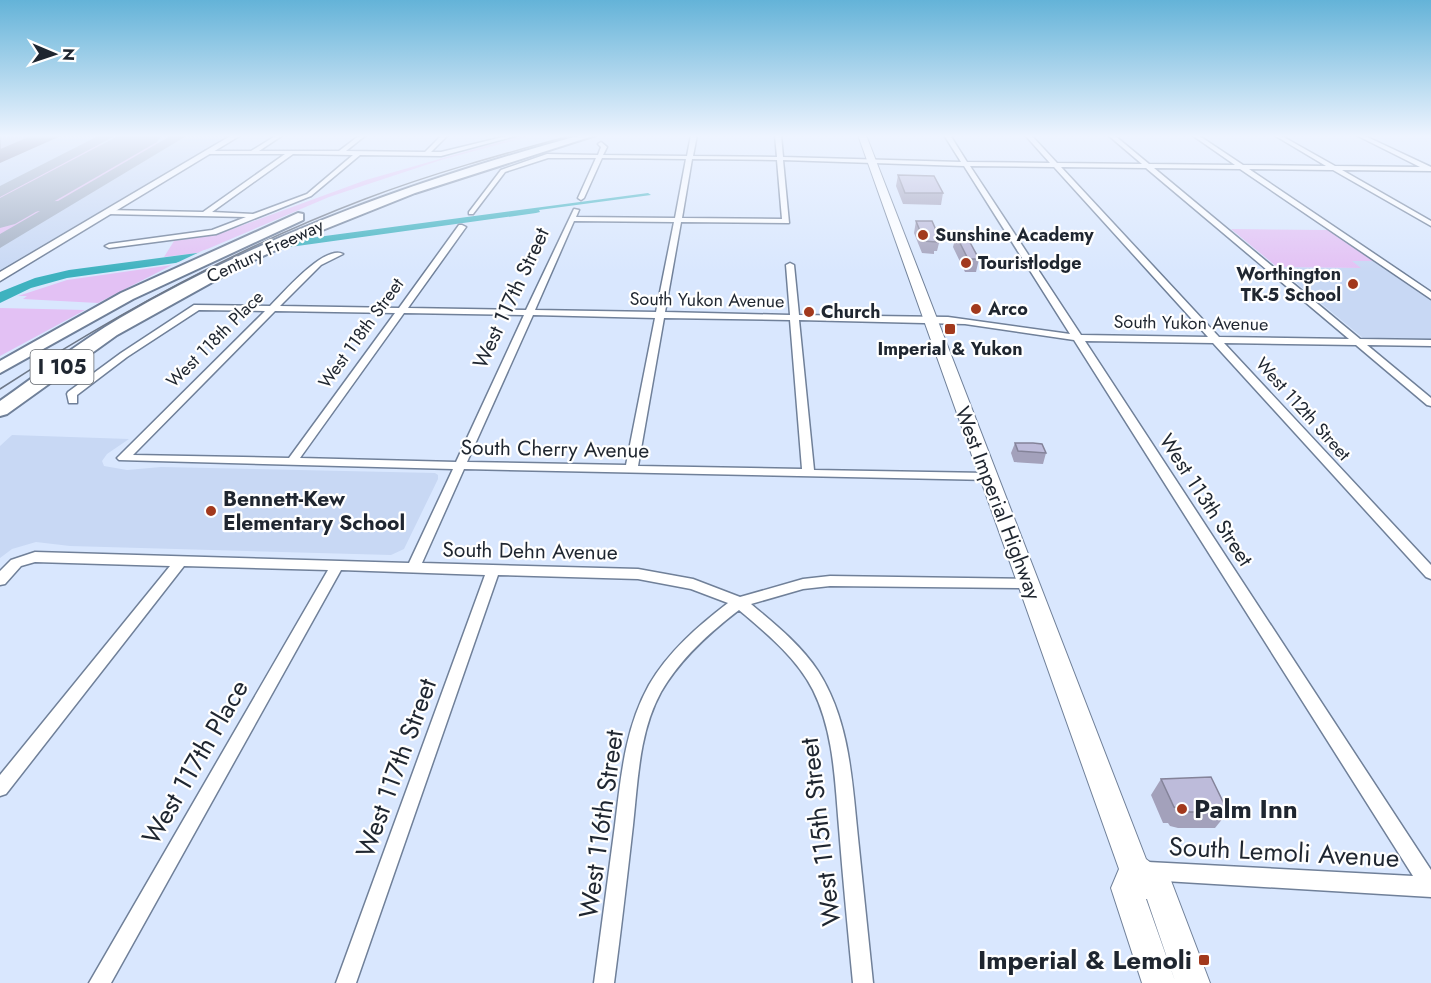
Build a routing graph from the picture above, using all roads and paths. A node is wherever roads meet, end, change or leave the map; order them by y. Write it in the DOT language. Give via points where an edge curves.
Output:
graph roads {
  1 [pos="160,181"];
  2 [pos="252,181"];
  3 [pos="326,181"];
  4 [pos="435,181"];
  5 [pos="495,181"];
  6 [pos="589,181"];
  7 [pos="685,181"];
  8 [pos="782,181"];
  9 [pos="879,181"];
  10 [pos="977,181"];
  11 [pos="1072,181"];
  12 [pos="1166,181"];
  13 [pos="1263,181"];
  14 [pos="1357,181"];
  15 [pos="581,198"];
  16 [pos="107,213"];
  17 [pos="309,213"];
  18 [pos="471,213"];
  19 [pos="205,214"];
  20 [pos="254,215"];
  21 [pos="678,220"];
  22 [pos="1431,224"];
  23 [pos="462,227"];
  24 [pos="109,246"];
  25 [pos="339,254"];
  26 [pos="790,265"];
  27 [pos="0,277"];
  28 [pos="1431,296"];
  29 [pos="271,309"];
  30 [pos="399,311"];
  31 [pos="529,313"];
  32 [pos="661,315"];
  33 [pos="794,318"];
  34 [pos="929,319"];
  35 [pos="81,320"];
  36 [pos="1079,338"];
  37 [pos="1217,340"];
  38 [pos="1359,342"];
  39 [pos="1431,344"];
  40 [pos="0,359"];
  41 [pos="0,368"];
  42 [pos="73,401"];
  43 [pos="1431,403"];
  44 [pos="0,410"];
  45 [pos="123,458"];
  46 [pos="292,462"];
  47 [pos="459,466"];
  48 [pos="631,470"];
  49 [pos="808,472"];
  50 [pos="987,477"];
  51 [pos="180,562"];
  52 [pos="336,567"];
  53 [pos="413,568"];
  54 [pos="493,571"];
  55 [pos="1431,574"];
  56 [pos="0,580"];
  57 [pos="1028,583"];
  58 [pos="739,602"];
  59 [pos="0,788"];
  60 [pos="1135,870"];
  61 [pos="1431,887"];
  62 [pos="99,983"];
  63 [pos="346,983"];
  64 [pos="604,983"];
  65 [pos="863,983"];
  66 [pos="1159,983"];
  67 [pos="1193,983"];
  1 -- 16 [label="main road"];
  2 -- 19 [label="street"];
  3 -- 20 [label="street" via="309,195"];
  4 -- 44 [label="highway, Century Freeway / I 105" via="286,239 169,297 124,323"];
  5 -- 18 [label="street"];
  6 -- 15 [label="street"];
  7 -- 21 [label="street"];
  8 -- 21 [label="street" via="786,221"];
  9 -- 34 [label="main road, West Imperial Highway"];
  10 -- 36 [label="street, West 113th Street"];
  11 -- 37 [label="street, West 112th Street"];
  12 -- 38 [label="street"];
  13 -- 28 [label="street"];
  14 -- 22 [label="street"];
  16 -- 19 [label="street"];
  16 -- 27 [label="main road"];
  17 -- 35 [label="highway, Century Freeway / I 105" via="199,261"];
  19 -- 20 [label="street"];
  20 -- 24 [label="street" via="203,235"];
  21 -- 31 [label="street, West 117th Street" via="574,214"];
  21 -- 32 [label="street"];
  23 -- 30 [label="street, West 118th Street"];
  25 -- 29 [label="street, West 118th Place" via="318,263"];
  26 -- 33 [label="street"];
  29 -- 30 [label="street, South Yukon Avenue"];
  29 -- 42 [label="street, South Yukon Avenue" via="197,308 90,379 72,394"];
  29 -- 45 [label="street, West 118th Place"];
  30 -- 31 [label="street, South Yukon Avenue"];
  30 -- 46 [label="street, West 118th Street"];
  31 -- 32 [label="street, South Yukon Avenue"];
  31 -- 47 [label="street, West 117th Street"];
  32 -- 33 [label="street, South Yukon Avenue"];
  32 -- 48 [label="street"];
  33 -- 34 [label="street, South Yukon Avenue"];
  33 -- 49 [label="street"];
  34 -- 36 [label="street, South Yukon Avenue" via="977,322"];
  34 -- 50 [label="main road, West Imperial Highway"];
  35 -- 40 [label="highway"];
  35 -- 41 [label="highway, Century Freeway / I 105"];
  36 -- 37 [label="street, South Yukon Avenue"];
  36 -- 61 [label="street, West 113th Street"];
  37 -- 38 [label="street, South Yukon Avenue"];
  37 -- 55 [label="street, West 112th Street"];
  38 -- 39 [label="street, South Yukon Avenue"];
  38 -- 43 [label="street"];
  45 -- 46 [label="street, South Cherry Avenue"];
  46 -- 47 [label="street, South Cherry Avenue"];
  47 -- 48 [label="street, South Cherry Avenue"];
  47 -- 53 [label="street, West 117th Street"];
  48 -- 49 [label="street, South Cherry Avenue"];
  49 -- 50 [label="street, South Cherry Avenue"];
  50 -- 57 [label="main road, West Imperial Highway"];
  51 -- 52 [label="street, South Dehn Avenue"];
  51 -- 56 [label="street, South Dehn Avenue" via="25,558"];
  51 -- 59 [label="street"];
  52 -- 53 [label="street, South Dehn Avenue"];
  52 -- 62 [label="street, West 117th Place"];
  53 -- 54 [label="street, South Dehn Avenue"];
  54 -- 58 [label="street, South Dehn Avenue" via="638,574 693,584"];
  54 -- 63 [label="street, West 117th Street"];
  57 -- 58 [label="street" via="830,581 803,584"];
  57 -- 60 [label="main road, West Imperial Highway"];
  58 -- 64 [label="street, West 116th Street" via="688,644 648,703 629,780"];
  58 -- 65 [label="street, West 115th Street" via="803,663 829,710 842,766"];
  60 -- 61 [label="street, South Lemoli Avenue"];
  60 -- 66 [label="main road" via="1127,888"];
  60 -- 67 [label="main road" via="1159,889"];
}
